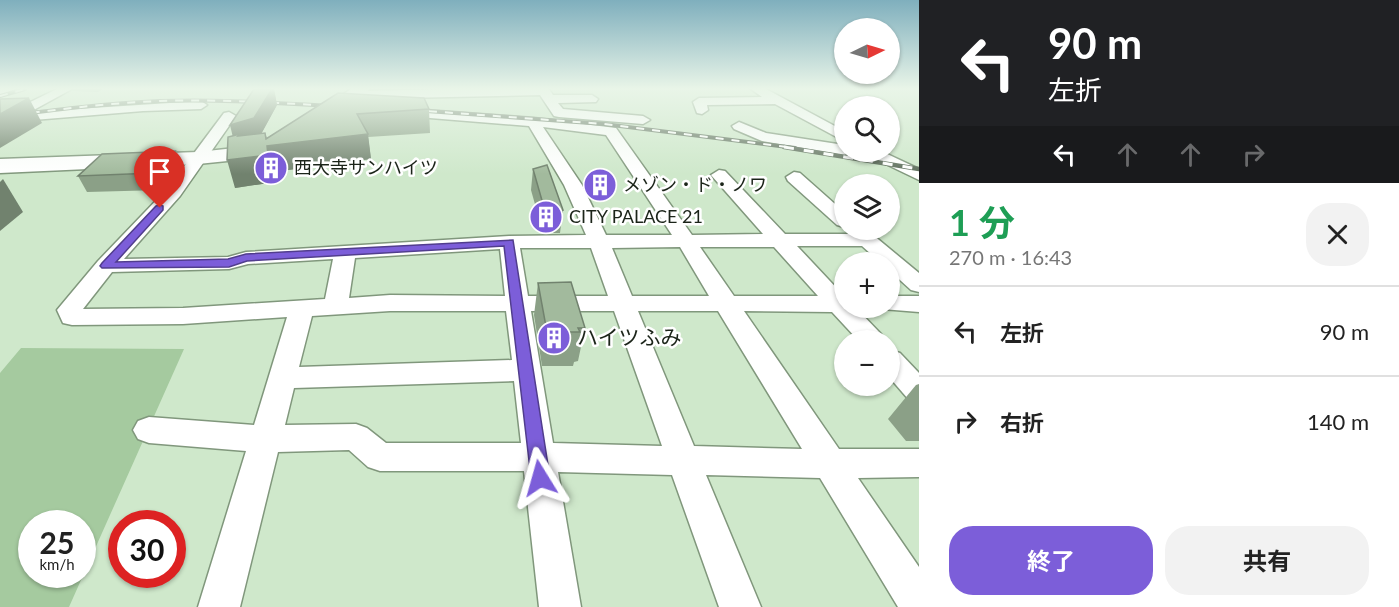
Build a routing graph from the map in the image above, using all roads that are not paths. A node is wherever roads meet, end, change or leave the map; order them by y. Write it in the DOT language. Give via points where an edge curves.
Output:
graph roads {
  1 [pos="39,117"];
  2 [pos="228,117"];
  3 [pos="321,117"];
  4 [pos="541,117"];
  5 [pos="581,117"];
  6 [pos="611,117"];
  7 [pos="809,117"];
  8 [pos="643,120"];
  9 [pos="5,121"];
  10 [pos="818,122"];
  11 [pos="795,123"];
  12 [pos="773,124"];
  13 [pos="834,131"];
  14 [pos="834,148"];
  15 [pos="198,158"];
  16 [pos="892,162"];
  17 [pos="0,166"];
  18 [pos="719,175"];
  19 [pos="919,176"];
  20 [pos="794,177"];
  21 [pos="834,212"];
  22 [pos="834,237"];
  23 [pos="867,240"];
  24 [pos="686,241"];
  25 [pos="782,241"];
  26 [pos="509,242"];
  27 [pos="599,242"];
  28 [pos="345,253"];
  29 [pos="106,266"];
  30 [pos="919,285"];
  31 [pos="834,297"];
  32 [pos="516,303"];
  33 [pos="623,304"];
  34 [pos="834,304"];
  35 [pos="900,304"];
  36 [pos="919,304"];
  37 [pos="728,305"];
  38 [pos="336,306"];
  39 [pos="302,308"];
  40 [pos="853,318"];
  41 [pos="863,330"];
  42 [pos="525,370"];
  43 [pos="900,371"];
  44 [pos="282,378"];
  45 [pos="919,392"];
  46 [pos="149,430"];
  47 [pos="264,439"];
  48 [pos="537,457"];
  49 [pos="684,460"];
  50 [pos="919,463"];
  51 [pos="830,464"];
  52 [pos="919,603"];
  53 [pos="219,607"];
  54 [pos="560,607"];
  55 [pos="740,607"];
  1 -- 9 [label="street"];
  2 -- 15 [label="street"];
  3 -- 15 [label="main road" via="299,133 254,150"];
  4 -- 27 [label="street" via="540,136 573,185"];
  5 -- 24 [label="street" via="611,131"];
  6 -- 8 [label="street"];
  7 -- 10 [label="street"];
  10 -- 11 [label="street"];
  10 -- 13 [label="street"];
  12 -- 14 [label="street" via="739,126 762,137"];
  15 -- 17 [label="main road"];
  15 -- 29 [label="street" via="174,192"];
  16 -- 19 [label="street"];
  18 -- 25 [label="street"];
  20 -- 21 [label="street"];
  22 -- 25 [label="street"];
  23 -- 30 [label="street"];
  24 -- 25 [label="street"];
  24 -- 27 [label="street"];
  24 -- 37 [label="street"];
  25 -- 31 [label="street"];
  26 -- 27 [label="street"];
  26 -- 28 [label="street"];
  26 -- 32 [label="street"];
  27 -- 33 [label="street"];
  28 -- 29 [label="street" via="246,258 229,263"];
  28 -- 38 [label="street"];
  29 -- 39 [label="street" via="69,310 72,317 183,316"];
  32 -- 33 [label="street"];
  32 -- 38 [label="street"];
  32 -- 42 [label="street"];
  33 -- 37 [label="street"];
  33 -- 49 [label="street"];
  34 -- 37 [label="street"];
  35 -- 36 [label="street"];
  37 -- 51 [label="street"];
  38 -- 39 [label="street"];
  39 -- 44 [label="street"];
  40 -- 41 [label="street"];
  42 -- 44 [label="street"];
  42 -- 48 [label="street"];
  43 -- 45 [label="street"];
  44 -- 47 [label="street"];
  46 -- 47 [label="street"];
  47 -- 48 [label="street" via="357,437 380,457"];
  47 -- 53 [label="street"];
  48 -- 49 [label="street"];
  48 -- 54 [label="street"];
  49 -- 51 [label="street"];
  49 -- 55 [label="street"];
  50 -- 51 [label="street"];
  51 -- 52 [label="street"];
}
